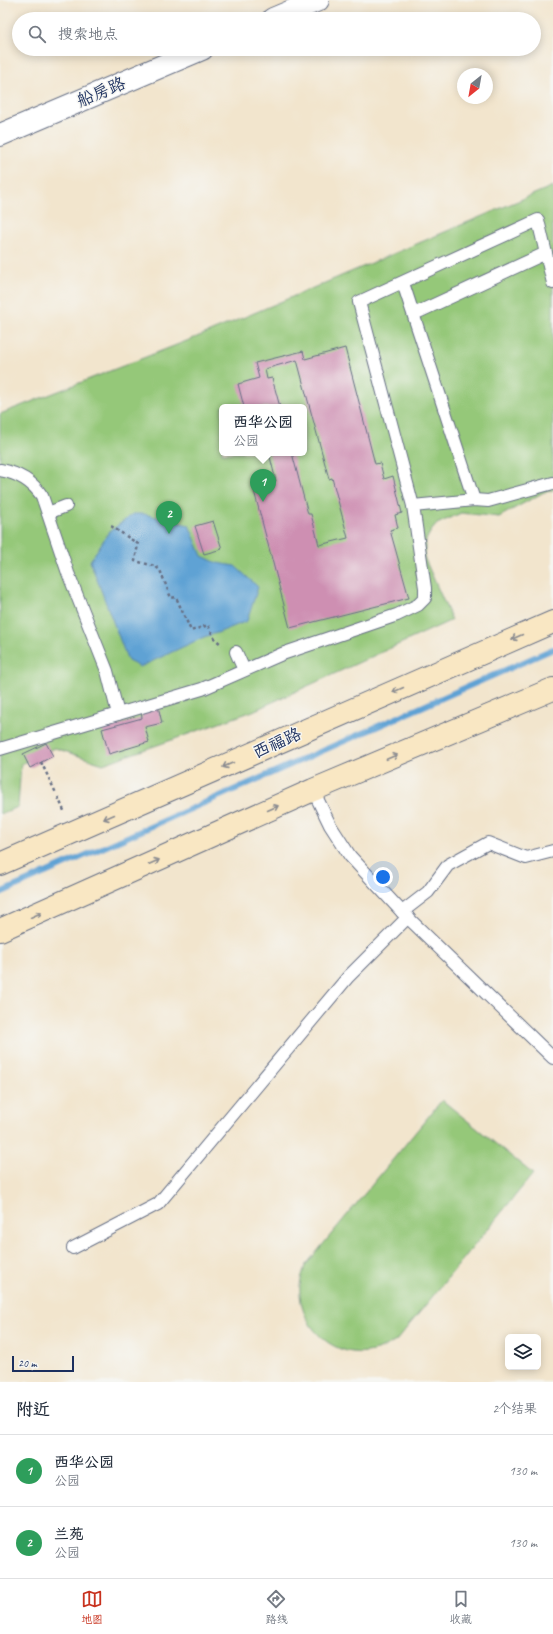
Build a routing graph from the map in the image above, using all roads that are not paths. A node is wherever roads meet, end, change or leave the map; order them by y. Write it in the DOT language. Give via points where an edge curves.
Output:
graph roads {
  1 [pos="318,0"];
  2 [pos="290,12"];
  3 [pos="186,56"];
  4 [pos="0,135"];
  5 [pos="546,253"];
  6 [pos="403,283"];
  7 [pos="553,283"];
  8 [pos="414,314"];
  9 [pos="0,470"];
  10 [pos="553,483"];
  11 [pos="474,500"];
  12 [pos="66,506"];
  13 [pos="413,506"];
  14 [pos="48,513"];
  15 [pos="553,622"];
  16 [pos="236,652"];
  17 [pos="244,670"];
  18 [pos="553,689"];
  19 [pos="118,714"];
  20 [pos="0,749"];
  21 [pos="313,790"];
  22 [pos="553,851"];
  23 [pos="0,864"];
  24 [pos="405,915"];
  25 [pos="0,930"];
  26 [pos="553,1058"];
  27 [pos="73,1248"];
  1 -- 2 [label="street"];
  3 -- 4 [label="street, 船房路"];
  5 -- 6 [label="lane" via="538,220"];
  5 -- 7 [label="lane"];
  5 -- 8 [label="lane"];
  6 -- 8 [label="lane"];
  6 -- 13 [label="lane" via="359,302"];
  8 -- 11 [label="lane"];
  9 -- 14 [label="lane" via="23,477 37,489"];
  10 -- 11 [label="lane" via="488,502"];
  11 -- 13 [label="lane"];
  12 -- 14 [label="lane"];
  13 -- 17 [label="lane" via="425,588 425,598 418,606"];
  14 -- 19 [label="lane" via="68,573 107,671"];
  15 -- 23 [label="main road, 西福路, one-way"];
  16 -- 17 [label="lane"];
  17 -- 19 [label="lane" via="202,689"];
  21 -- 18 [label="main road, one-way"];
  19 -- 20 [label="lane"];
  21 -- 24 [label="lane" via="330,825 350,856"];
  25 -- 21 [label="main road, one-way"];
  22 -- 24 [label="lane" via="526,858 488,843 448,865 428,892"];
  24 -- 26 [label="lane"];
  24 -- 27 [label="lane" via="348,976 158,1204"];
}
